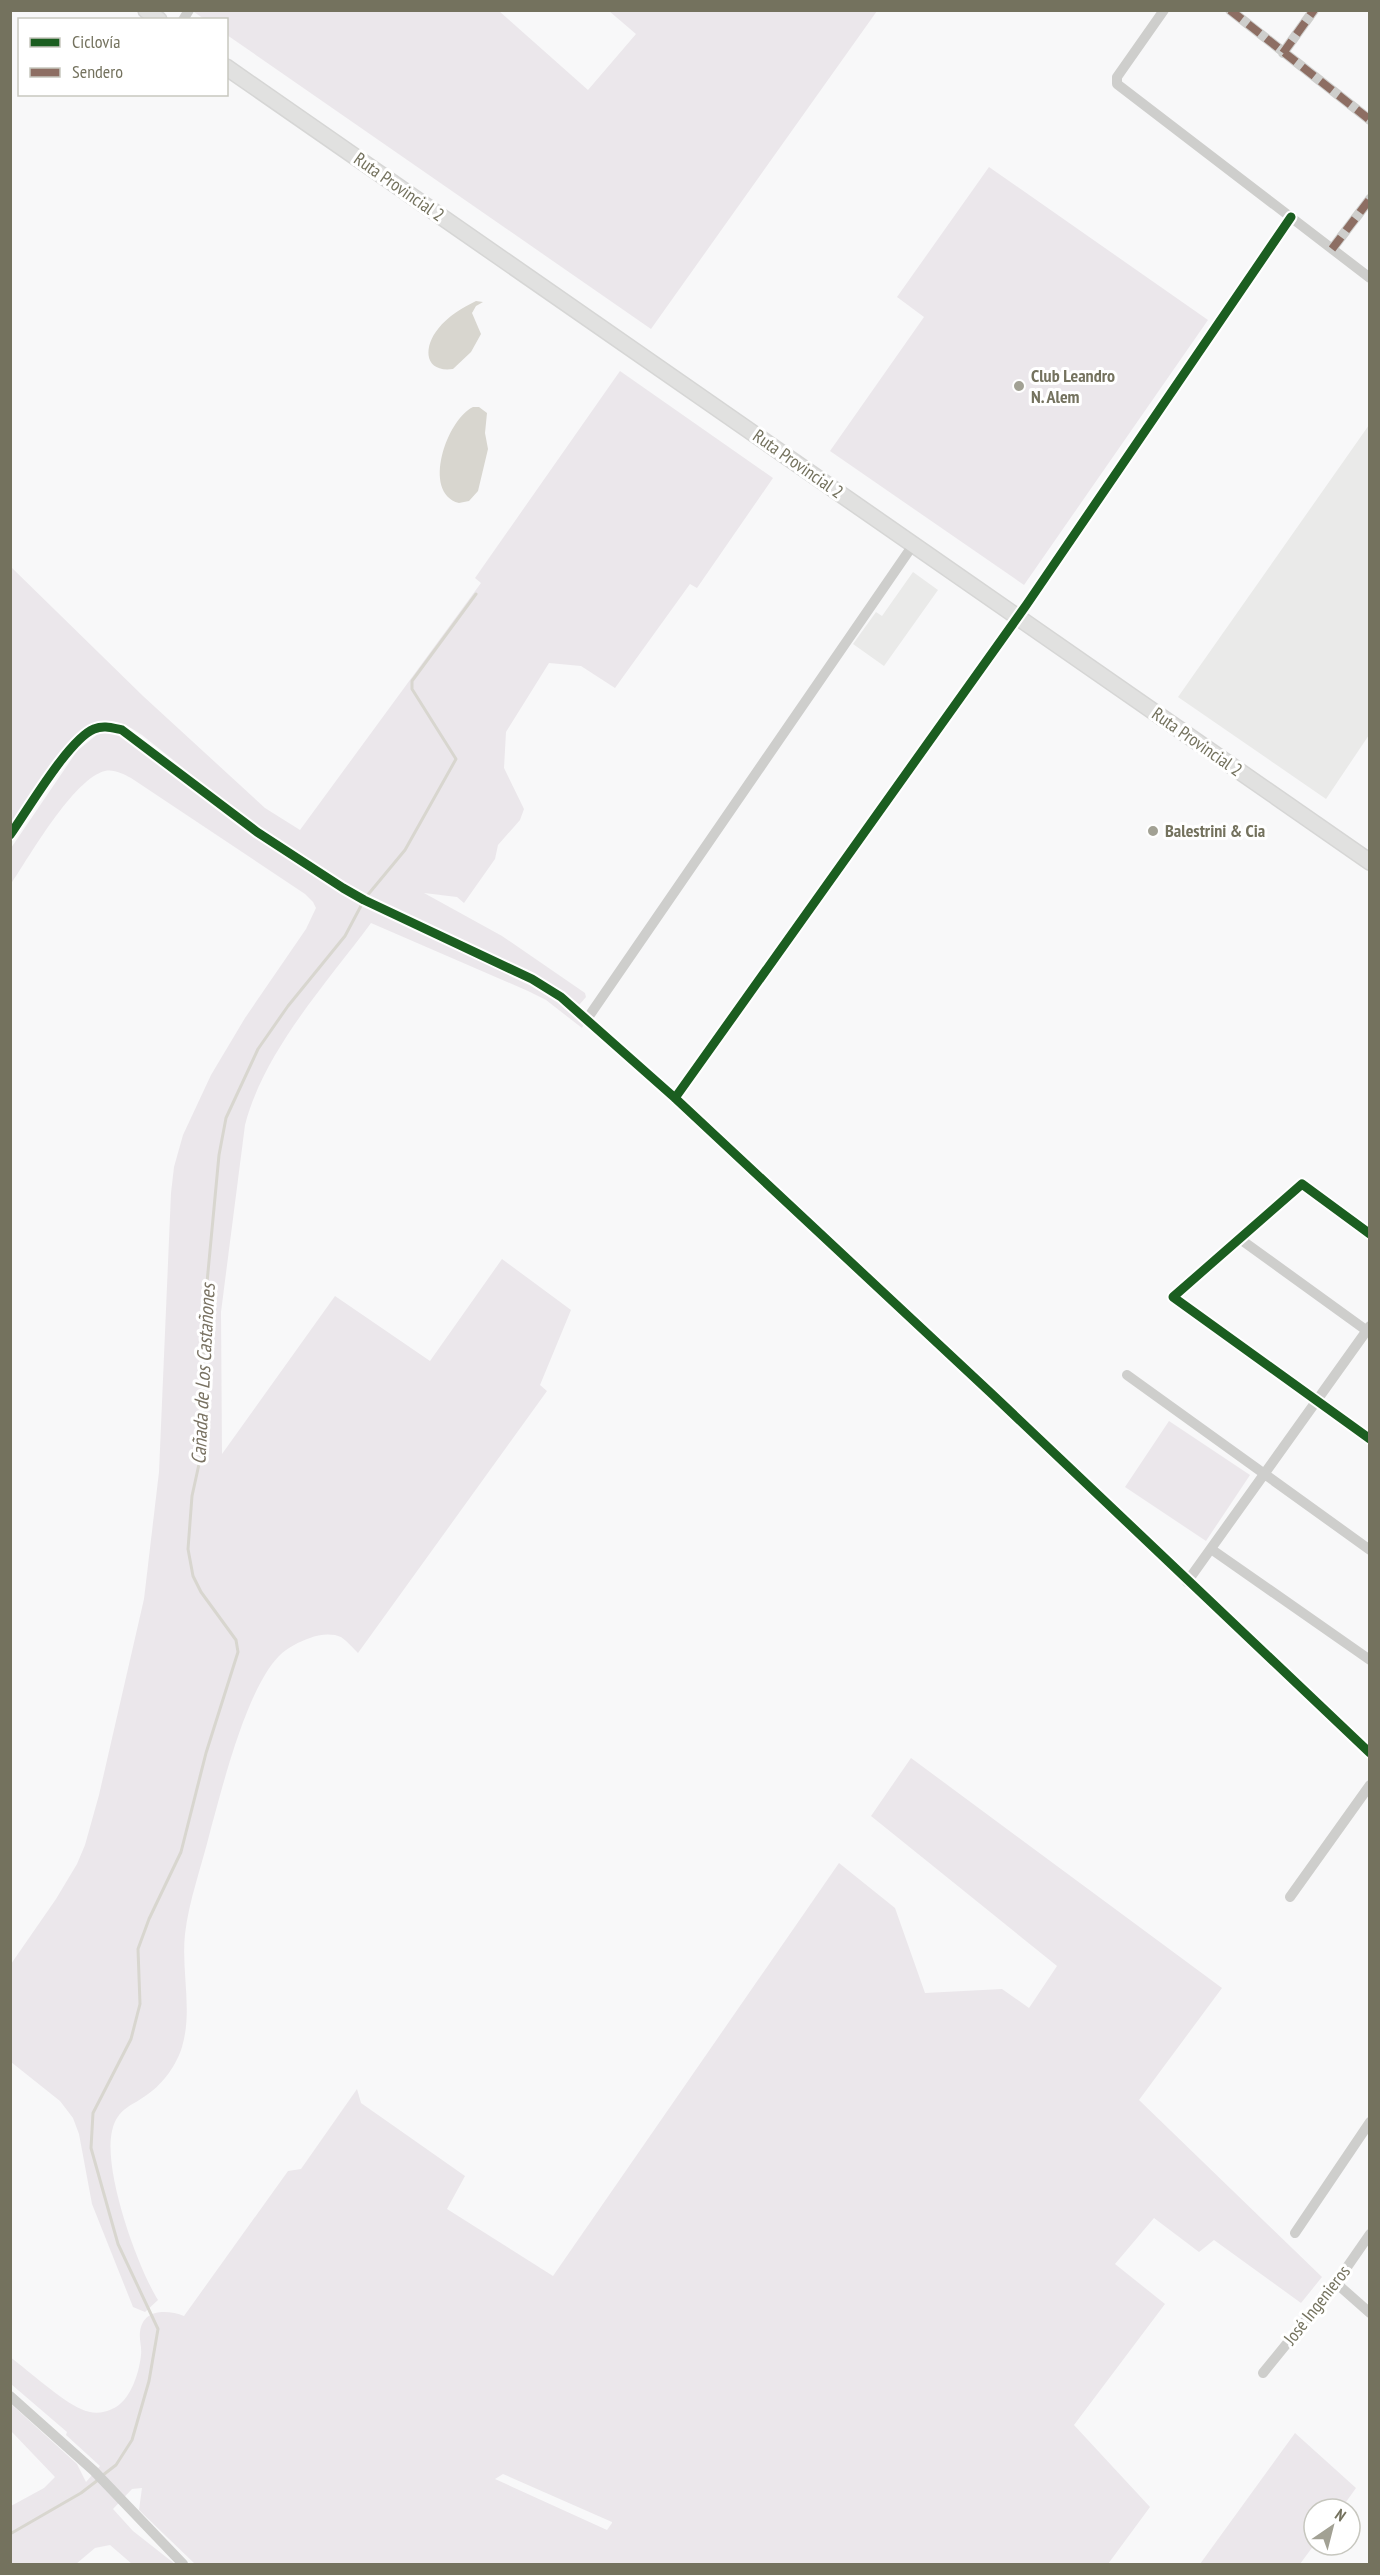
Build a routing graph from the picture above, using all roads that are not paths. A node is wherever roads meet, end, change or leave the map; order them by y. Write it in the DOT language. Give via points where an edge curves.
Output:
graph roads {
  1 [pos="1164,10"];
  2 [pos="1230,10"];
  3 [pos="1314,10"];
  4 [pos="1283,53"];
  5 [pos="228,68"];
  6 [pos="1370,120"];
  7 [pos="1370,199"];
  8 [pos="1291,217"];
  9 [pos="1332,249"];
  10 [pos="1370,278"];
  11 [pos="913,545"];
  12 [pos="1017,617"];
  13 [pos="10,835"];
  14 [pos="1370,862"];
  15 [pos="587,1019"];
  16 [pos="675,1098"];
  17 [pos="1370,1234"];
  18 [pos="1240,1239"];
  19 [pos="1368,1329"];
  20 [pos="1128,1375"];
  21 [pos="1317,1400"];
  22 [pos="1370,1439"];
  23 [pos="1264,1473"];
  24 [pos="1211,1549"];
  25 [pos="1370,1550"];
  26 [pos="1187,1582"];
  27 [pos="1370,1660"];
  28 [pos="1369,1751"];
  29 [pos="1370,1785"];
  30 [pos="1290,1897"];
  31 [pos="1368,2128"];
  32 [pos="1295,2232"];
  33 [pos="1370,2234"];
  34 [pos="1336,2283"];
  35 [pos="1370,2313"];
  36 [pos="1263,2373"];
  37 [pos="10,2396"];
  38 [pos="183,2565"];
  1 -- 8 [label="street" via="1115,80 1117,84"];
  2 -- 4 [label="street"];
  3 -- 4 [label="street"];
  4 -- 6 [label="street"];
  5 -- 11 [label="main road, Ruta Provincial 2"];
  7 -- 9 [label="street"];
  8 -- 9 [label="street"];
  8 -- 12 [label="street"];
  9 -- 10 [label="street"];
  11 -- 12 [label="main road, Ruta Provincial 2"];
  11 -- 15 [label="street"];
  12 -- 14 [label="main road, Ruta Provincial 2"];
  12 -- 16 [label="street"];
  13 -- 15 [label="street" via="78,740 107,726 122,730 257,832 344,888 532,979"];
  15 -- 16 [label="street"];
  16 -- 26 [label="street"];
  17 -- 18 [label="street" via="1302,1184"];
  18 -- 19 [label="street"];
  18 -- 21 [label="street" via="1173,1296"];
  19 -- 21 [label="street"];
  20 -- 23 [label="street"];
  21 -- 22 [label="street"];
  21 -- 23 [label="street"];
  23 -- 24 [label="street"];
  23 -- 25 [label="street"];
  24 -- 26 [label="street"];
  24 -- 27 [label="street"];
  26 -- 28 [label="street"];
  29 -- 30 [label="street"];
  31 -- 32 [label="street"];
  33 -- 34 [label="street, José Ingenieros"];
  34 -- 35 [label="street"];
  34 -- 36 [label="street, José Ingenieros"];
  37 -- 38 [label="street" via="94,2471"];
}
